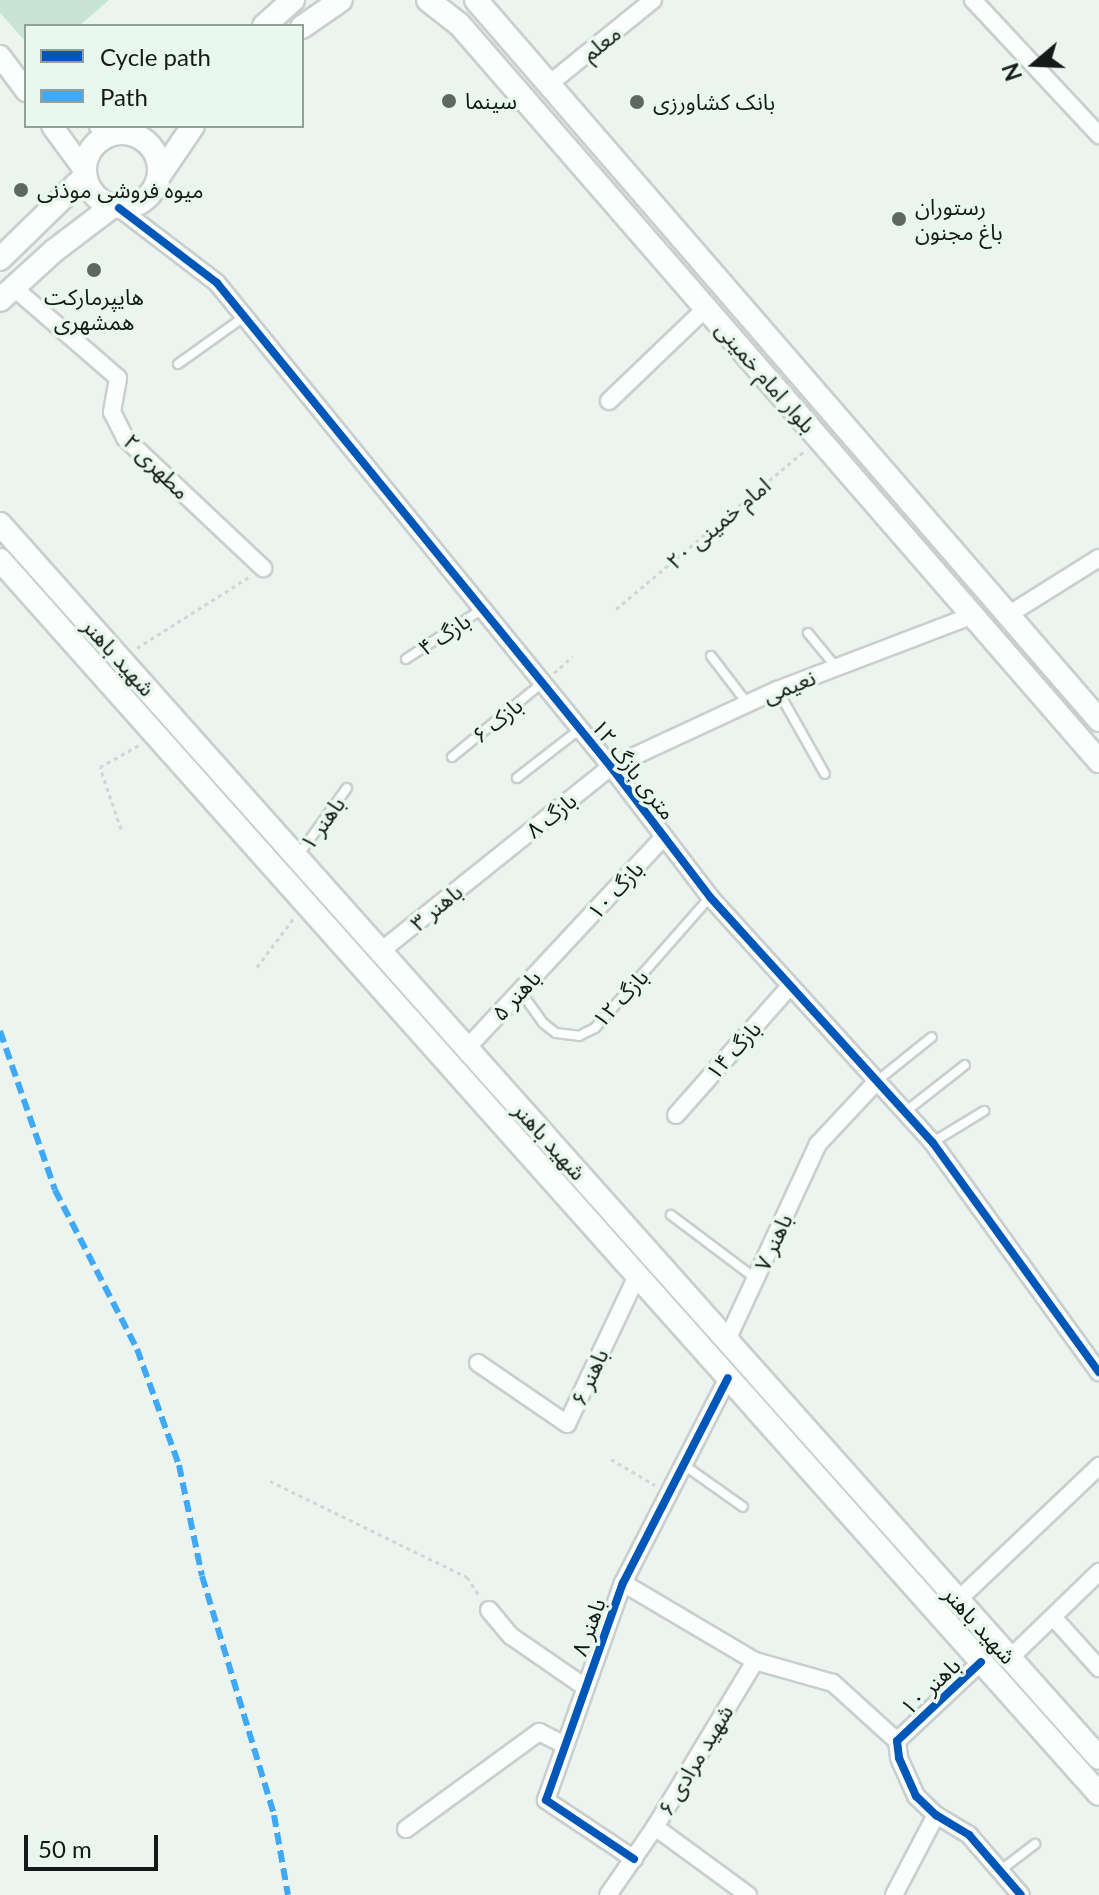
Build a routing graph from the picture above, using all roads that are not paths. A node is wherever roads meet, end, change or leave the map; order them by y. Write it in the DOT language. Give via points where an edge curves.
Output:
graph roads {
  1 [pos="293,0"];
  2 [pos="341,0"];
  3 [pos="428,0"];
  4 [pos="476,0"];
  5 [pos="653,0"];
  6 [pos="973,0"];
  7 [pos="266,24"];
  8 [pos="304,26"];
  9 [pos="3,59"];
  10 [pos="24,76"];
  11 [pos="548,85"];
  12 [pos="24,88"];
  13 [pos="53,128"];
  14 [pos="192,128"];
  15 [pos="121,129"];
  16 [pos="1099,135"];
  17 [pos="85,174"];
  18 [pos="159,176"];
  19 [pos="116,207"];
  20 [pos="0,259"];
  21 [pos="6,294"];
  22 [pos="706,308"];
  23 [pos="244,316"];
  24 [pos="178,364"];
  25 [pos="609,401"];
  26 [pos="0,524"];
  27 [pos="1099,558"];
  28 [pos="0,560"];
  29 [pos="263,568"];
  30 [pos="482,609"];
  31 [pos="973,615"];
  32 [pos="1008,615"];
  33 [pos="808,633"];
  34 [pos="711,656"];
  35 [pos="406,659"];
  36 [pos="837,667"];
  37 [pos="542,683"];
  38 [pos="777,690"];
  39 [pos="748,704"];
  40 [pos="1099,720"];
  41 [pos="580,729"];
  42 [pos="452,757"];
  43 [pos="1099,761"];
  44 [pos="611,767"];
  45 [pos="825,774"];
  46 [pos="517,778"];
  47 [pos="347,788"];
  48 [pos="664,837"];
  49 [pos="297,857"];
  50 [pos="491,863"];
  51 [pos="710,897"];
  52 [pos="566,942"];
  53 [pos="381,951"];
  54 [pos="362,968"];
  55 [pos="790,986"];
  56 [pos="520,991"];
  57 [pos="932,1037"];
  58 [pos="467,1048"];
  59 [pos="965,1065"];
  60 [pos="877,1081"];
  61 [pos="984,1111"];
  62 [pos="905,1112"];
  63 [pos="676,1115"];
  64 [pos="933,1143"];
  65 [pos="671,1215"];
  66 [pos="637,1276"];
  67 [pos="755,1278"];
  68 [pos="727,1340"];
  69 [pos="478,1363"];
  70 [pos="1099,1372"];
  71 [pos="728,1378"];
  72 [pos="684,1464"];
  73 [pos="1099,1466"];
  74 [pos="743,1507"];
  75 [pos="1099,1572"];
  76 [pos="623,1583"];
  77 [pos="958,1600"];
  78 [pos="489,1610"];
  79 [pos="1053,1617"];
  80 [pos="1010,1658"];
  81 [pos="755,1661"];
  82 [pos="981,1662"];
  83 [pos="1099,1668"];
  84 [pos="585,1687"];
  85 [pos="897,1741"];
  86 [pos="565,1745"];
  87 [pos="1099,1758"];
  88 [pos="1099,1794"];
  89 [pos="936,1815"];
  90 [pos="655,1827"];
  91 [pos="406,1829"];
  92 [pos="1035,1844"];
  93 [pos="634,1859"];
  94 [pos="1001,1870"];
  95 [pos="608,1895"];
  96 [pos="748,1895"];
  97 [pos="894,1895"];
  98 [pos="1021,1895"];
  1 -- 7 [label="main road"];
  2 -- 8 [label="main road"];
  3 -- 22 [label="main road, بلوار امام خمینی" via="459,24"];
  4 -- 11 [label="main road, بلوار امام خمینی"];
  5 -- 11 [label="street, معلم"];
  6 -- 16 [label="street"];
  9 -- 10 [label="street"];
  9 -- 12 [label="street"];
  11 -- 32 [label="main road, بلوار امام خمینی"];
  13 -- 17 [label="street"];
  14 -- 18 [label="main road"];
  15 -- 17 [label="main road" via="90,150"];
  15 -- 18 [label="main road" via="148,143 156,153"];
  17 -- 19 [label="main road" via="95,195"];
  17 -- 20 [label="main road"];
  18 -- 19 [label="main road" via="140,203"];
  19 -- 21 [label="main road"];
  19 -- 23 [label="street, ۱۲ متری بازگ" via="217,283"];
  21 -- 29 [label="street, مطهری ۲" via="118,378 112,412 125,438"];
  22 -- 25 [label="street"];
  22 -- 31 [label="main road, بلوار امام خمینی"];
  23 -- 24 [label="lane"];
  23 -- 30 [label="street, ۱۲ متری بازگ"];
  26 -- 49 [label="main road, شهید باهنر"];
  27 -- 32 [label="street"];
  28 -- 54 [label="main road, شهید باهنر"];
  30 -- 35 [label="lane, بازگ ۴"];
  30 -- 37 [label="street, ۱۲ متری بازگ"];
  31 -- 36 [label="street, نعیمی"];
  31 -- 43 [label="main road, بلوار امام خمینی"];
  32 -- 40 [label="main road, بلوار امام خمینی"];
  33 -- 36 [label="lane"];
  34 -- 39 [label="lane"];
  36 -- 38 [label="street, نعیمی"];
  37 -- 41 [label="street, ۱۲ متری بازگ"];
  37 -- 42 [label="lane, بازک ۶"];
  38 -- 39 [label="street, نعیمی"];
  38 -- 45 [label="lane"];
  39 -- 44 [label="street, نعیمی"];
  41 -- 44 [label="street, ۱۲ متری بازگ"];
  41 -- 46 [label="lane"];
  44 -- 48 [label="street, ۱۲ متری بازگ"];
  44 -- 50 [label="street, بازگ ۸"];
  47 -- 49 [label="lane, باهنر ۱"];
  48 -- 51 [label="street, ۱۲ متری بازگ"];
  48 -- 52 [label="street, بازگ ۱۰"];
  49 -- 53 [label="main road, شهید باهنر"];
  50 -- 53 [label="street, باهنر ۳"];
  51 -- 55 [label="street, ۱۲ متری بازگ"];
  51 -- 56 [label="lane, بازگ ۱۲" via="595,1028 579,1036 556,1033"];
  52 -- 56 [label="street, باهنر ۵"];
  53 -- 54 [label="main road"];
  53 -- 58 [label="main road, شهید باهنر"];
  54 -- 66 [label="main road, شهید باهنر"];
  55 -- 60 [label="street, ۱۲ متری بازگ"];
  55 -- 63 [label="street, بازگ ۱۴"];
  56 -- 58 [label="street, باهنر ۵"];
  57 -- 60 [label="lane"];
  58 -- 68 [label="main road, شهید باهنر"];
  59 -- 62 [label="lane"];
  60 -- 62 [label="street, ۱۲ متری بازگ"];
  60 -- 67 [label="street, باهنر ۷" via="818,1144"];
  61 -- 64 [label="lane"];
  62 -- 64 [label="street, ۱۲ متری بازگ"];
  64 -- 70 [label="street, ۱۲ متری بازگ"];
  65 -- 67 [label="lane"];
  66 -- 69 [label="street, باهنر ۶" via="567,1424"];
  66 -- 71 [label="main road, شهید باهنر"];
  67 -- 68 [label="street, باهنر ۷"];
  68 -- 77 [label="main road, شهید باهنر"];
  71 -- 72 [label="street, باهنر ۸"];
  71 -- 82 [label="main road, شهید باهنر"];
  72 -- 74 [label="lane"];
  72 -- 76 [label="street, باهنر ۸"];
  73 -- 77 [label="street"];
  75 -- 79 [label="street"];
  76 -- 81 [label="street"];
  76 -- 84 [label="street, باهنر ۸"];
  77 -- 80 [label="main road, شهید باهنر"];
  78 -- 84 [label="street" via="511,1636"];
  79 -- 80 [label="street"];
  79 -- 83 [label="street"];
  80 -- 87 [label="main road, شهید باهنر"];
  81 -- 85 [label="street" via="833,1683"];
  81 -- 90 [label="street, شهید مرادی ۶"];
  82 -- 85 [label="street, باهنر ۱۰"];
  82 -- 88 [label="main road, شهید باهنر"];
  84 -- 86 [label="street, باهنر ۸"];
  85 -- 89 [label="street, باهنر ۱۰" via="905,1778"];
  86 -- 91 [label="street" via="539,1732"];
  86 -- 93 [label="street, باهنر ۸" via="546,1800"];
  89 -- 94 [label="street, باهنر ۱۰" via="969,1835"];
  89 -- 97 [label="street"];
  90 -- 93 [label="street, شهید مرادی ۶"];
  90 -- 96 [label="street"];
  92 -- 94 [label="lane"];
  93 -- 95 [label="street, شهید مرادی ۶"];
  94 -- 98 [label="street, باهنر ۱۰"];
}
